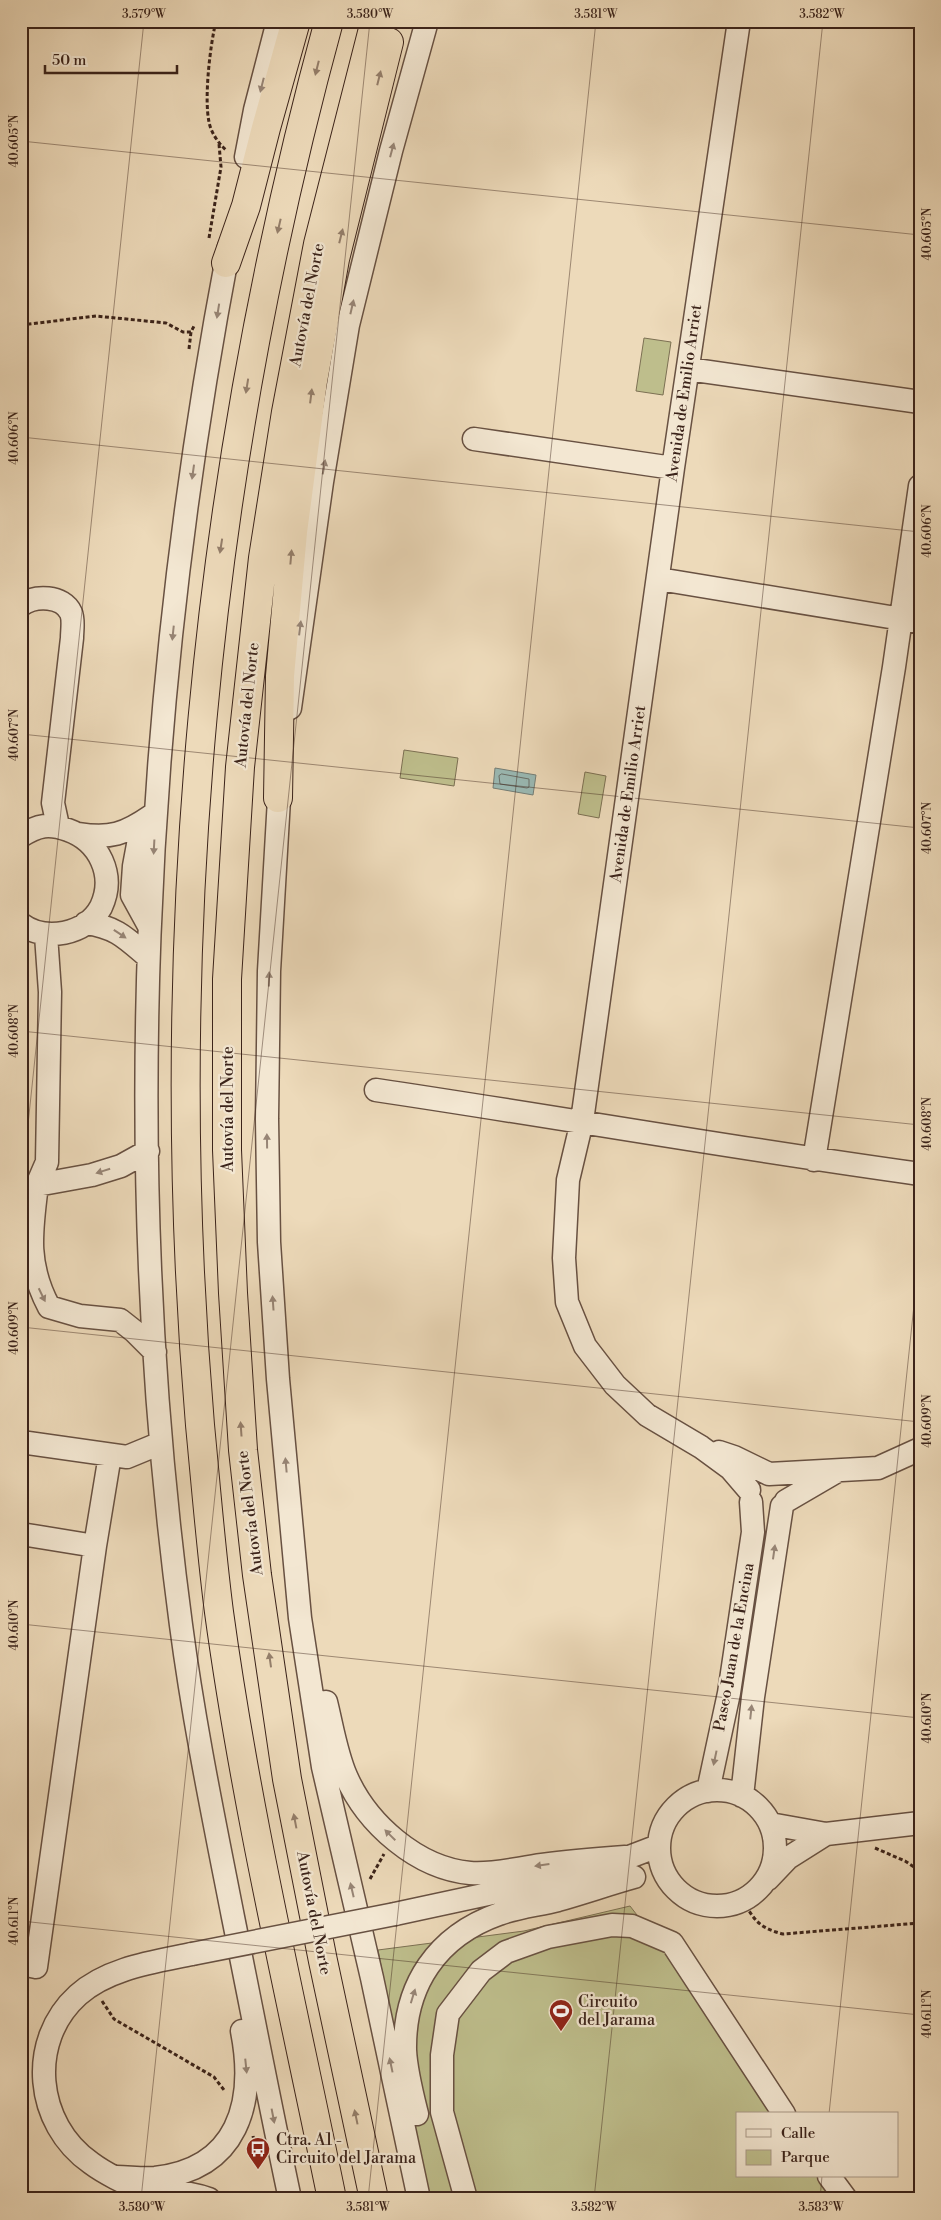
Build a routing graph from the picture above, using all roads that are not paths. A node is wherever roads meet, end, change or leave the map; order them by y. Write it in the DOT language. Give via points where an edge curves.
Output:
graph roads {
  1 [pos="278,21"];
  2 [pos="296,21"];
  3 [pos="329,21"];
  4 [pos="375,21"];
  5 [pos="394,21"];
  6 [pos="427,21"];
  7 [pos="739,21"];
  8 [pos="217,254"];
  9 [pos="688,369"];
  10 [pos="920,402"];
  11 [pos="474,439"];
  12 [pos="673,468"];
  13 [pos="920,486"];
  14 [pos="659,579"];
  15 [pos="21,605"];
  16 [pos="910,620"];
  17 [pos="278,798"];
  18 [pos="149,818"];
  19 [pos="58,826"];
  20 [pos="79,834"];
  21 [pos="21,836"];
  22 [pos="86,923"];
  23 [pos="21,924"];
  24 [pos="46,935"];
  25 [pos="148,957"];
  26 [pos="376,1090"];
  27 [pos="582,1121"];
  28 [pos="148,1151"];
  29 [pos="814,1160"];
  30 [pos="920,1174"];
  31 [pos="37,1185"];
  32 [pos="156,1352"];
  33 [pos="21,1442"];
  34 [pos="162,1443"];
  35 [pos="701,1446"];
  36 [pos="920,1449"];
  37 [pos="110,1455"];
  38 [pos="837,1471"];
  39 [pos="769,1474"];
  40 [pos="750,1496"];
  41 [pos="784,1504"];
  42 [pos="290,1514"];
  43 [pos="21,1534"];
  44 [pos="96,1546"];
  45 [pos="202,1759"];
  46 [pos="708,1790"];
  47 [pos="742,1796"];
  48 [pos="920,1823"];
  49 [pos="770,1824"];
  50 [pos="826,1834"];
  51 [pos="658,1846"];
  52 [pos="630,1867"];
  53 [pos="765,1881"];
  54 [pos="669,1882"];
  55 [pos="21,1964"];
  56 [pos="783,2112"];
  57 [pos="117,2177"];
  58 [pos="830,2178"];
  59 [pos="209,2199"];
  60 [pos="290,2199"];
  61 [pos="332,2199"];
  62 [pos="374,2199"];
  63 [pos="419,2199"];
  64 [pos="434,2199"];
  65 [pos="466,2199"];
  66 [pos="846,2199"];
  1 -- 8 [label="street, one-way" via="244,166"];
  2 -- 8 [label="highway" via="246,206"];
  3 -- 61 [label="highway, one-way" via="270,266 220,552 207,658 192,842 185,1125 196,1375 218,1608 255,1835"];
  62 -- 4 [label="highway, Autovía del Norte, one-way" via="287,1779 242,1450 227,1150 227,979 240,767 263,558 286,412 318,244"];
  17 -- 5 [label="highway, one-way" via="281,666 293,532 313,381 335,259"];
  17 -- 6 [label="street, one-way" via="302,608 348,325"];
  7 -- 9 [label="street, Avenida de Emilio Arriet"];
  8 -- 18 [label="street, one-way"];
  9 -- 10 [label="street"];
  9 -- 12 [label="street, Avenida de Emilio Arriet"];
  11 -- 12 [label="street"];
  12 -- 14 [label="street, Avenida de Emilio Arriet"];
  13 -- 16 [label="street"];
  14 -- 16 [label="street"];
  14 -- 27 [label="street, Avenida de Emilio Arriet"];
  15 -- 19 [label="street" via="29,600 50,598 66,606 72,615 53,803"];
  16 -- 29 [label="street"];
  42 -- 17 [label="street, one-way" via="269,1242 267,1128 269,971"];
  18 -- 20 [label="street" via="118,835"];
  18 -- 25 [label="street, one-way"];
  19 -- 20 [label="street"];
  19 -- 21 [label="street" via="35,826"];
  20 -- 22 [label="street" via="94,846 104,864 106,886 100,907"];
  22 -- 24 [label="street" via="67,933"];
  22 -- 25 [label="street, one-way" via="119,932"];
  23 -- 24 [label="street"];
  24 -- 31 [label="street" via="50,992 47,1162"];
  25 -- 28 [label="street"];
  26 -- 27 [label="street"];
  27 -- 29 [label="street"];
  27 -- 35 [label="street, Avenida de Emilio Arriet" via="568,1180 564,1258 567,1302 585,1346 615,1385 647,1415"];
  28 -- 31 [label="street, one-way" via="121,1166 92,1175"];
  28 -- 32 [label="street"];
  29 -- 30 [label="street"];
  31 -- 32 [label="street, one-way" via="32,1223 33,1267 39,1290 49,1307 80,1316 120,1320"];
  32 -- 34 [label="street"];
  33 -- 37 [label="street"];
  34 -- 37 [label="street" via="127,1457"];
  34 -- 45 [label="street" via="180,1622"];
  35 -- 39 [label="street" via="734,1456"];
  35 -- 40 [label="street, Avenida de Emilio Arriet" via="731,1469"];
  36 -- 38 [label="street" via="878,1468"];
  37 -- 44 [label="street"];
  38 -- 39 [label="street"];
  38 -- 41 [label="street"];
  39 -- 40 [label="street" via="752,1482"];
  39 -- 41 [label="street" via="785,1483 787,1495"];
  40 -- 41 [label="street" via="758,1510 764,1512 771,1512"];
  40 -- 46 [label="street, Paseo Juan de la Encina, one-way" via="753,1532 728,1693"];
  47 -- 41 [label="street, Paseo Juan de la Encina, one-way" via="753,1697"];
  52 -- 42 [label="street, one-way" via="569,1862 470,1873 440,1866 414,1854 394,1839 366,1808 346,1776 313,1644"];
  63 -- 42 [label="street, one-way" via="323,1767 300,1618"];
  43 -- 44 [label="street"];
  44 -- 55 [label="street" via="36,1967"];
  45 -- 57 [label="street, one-way" via="202,1821 244,2041 247,2076 242,2112 228,2142 210,2160 173,2175"];
  45 -- 60 [label="street, one-way"];
  46 -- 47 [label="street"];
  46 -- 51 [label="street" via="689,1797 673,1809 662,1827"];
  47 -- 49 [label="street" via="763,1813"];
  48 -- 50 [label="street"];
  49 -- 50 [label="street"];
  49 -- 53 [label="street" via="775,1844 773,1863"];
  50 -- 53 [label="street" via="788,1858"];
  51 -- 52 [label="street"];
  51 -- 54 [label="street" via="660,1865"];
  52 -- 54 [label="street"];
  52 -- 57 [label="street, bridge" via="590,1872 192,1954 140,1965 104,1978 79,1994 51,2031 44,2056 43,2077 48,2105 71,2146 91,2164"];
  64 -- 52 [label="street, one-way" via="405,2051 408,2012 418,1981 434,1955 469,1927 500,1913 560,1899"];
  53 -- 54 [label="street" via="743,1900 727,1906 695,1902 680,1894"];
  56 -- 65 [label="street" via="672,1943 632,1926 612,1925 548,1937 506,1952 481,1971 448,2014 442,2055 442,2112"];
  57 -- 59 [label="street" via="143,2190 197,2194"];
  58 -- 66 [label="street"];
}
